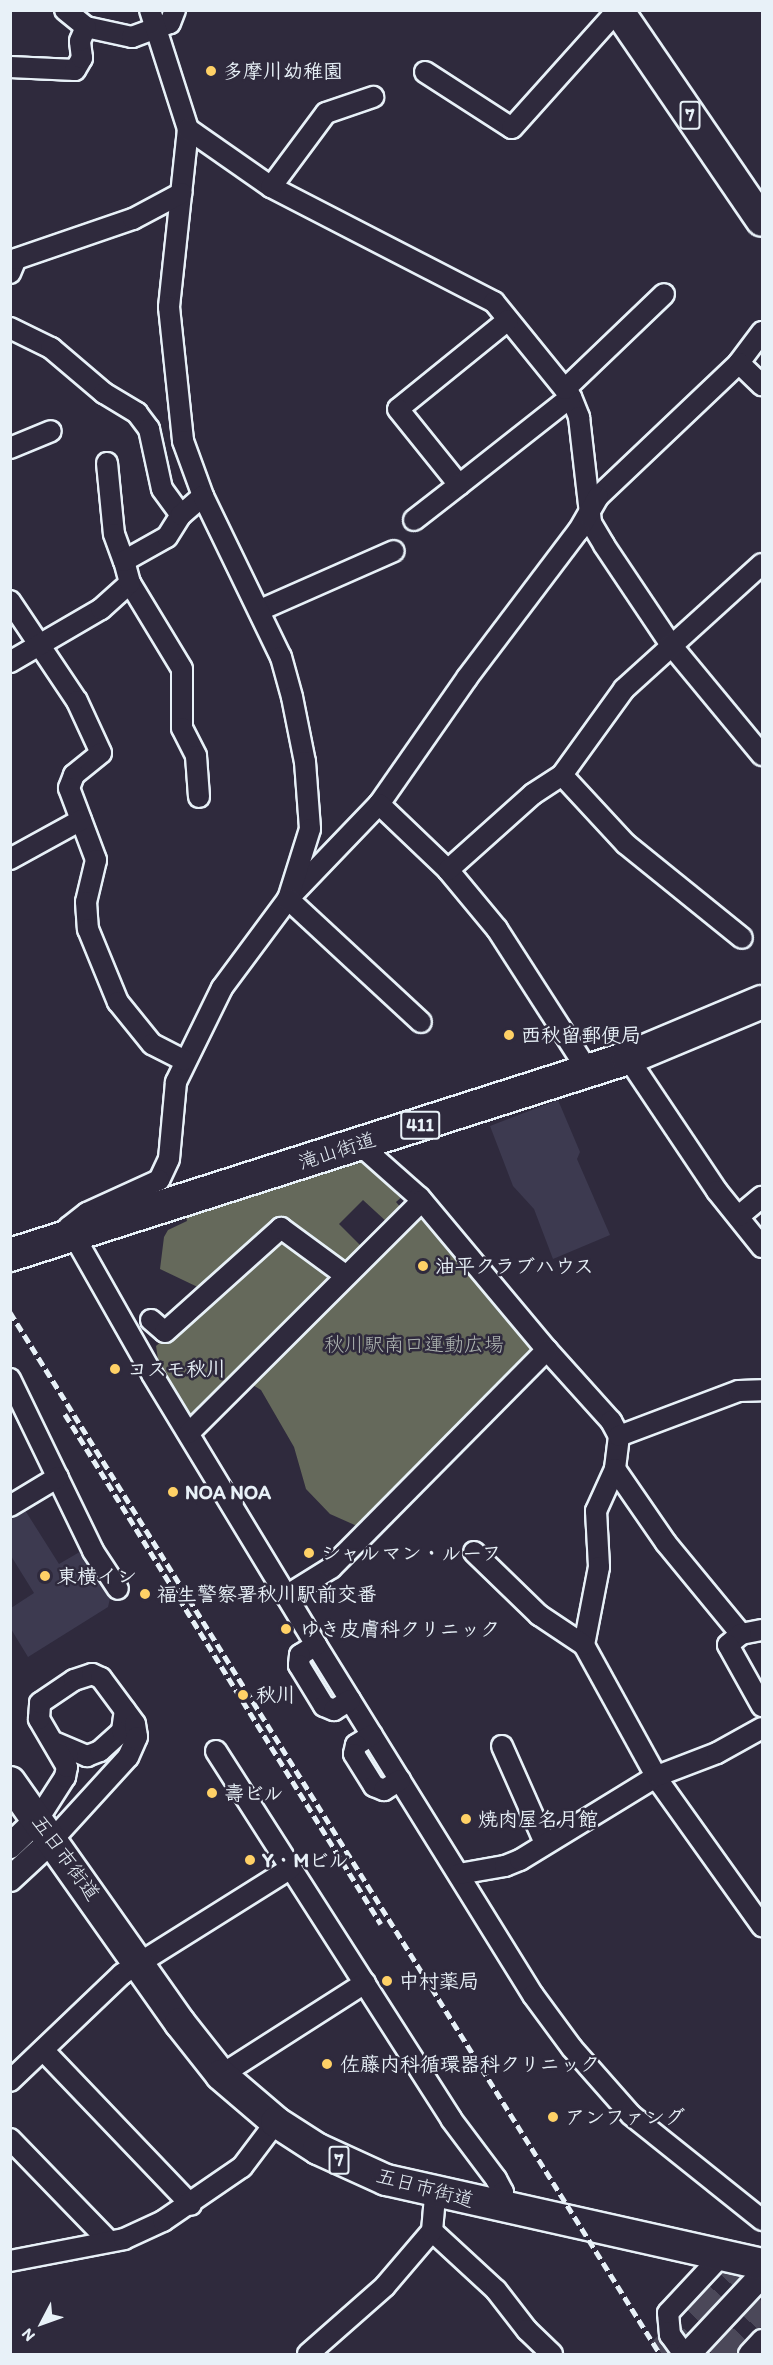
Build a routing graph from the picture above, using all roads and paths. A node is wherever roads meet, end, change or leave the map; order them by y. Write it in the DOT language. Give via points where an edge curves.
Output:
graph roads {
  1 [pos="65,10"];
  2 [pos="175,10"];
  3 [pos="618,10"];
  4 [pos="153,20"];
  5 [pos="86,27"];
  6 [pos="10,68"];
  7 [pos="425,72"];
  8 [pos="373,97"];
  9 [pos="188,129"];
  10 [pos="271,187"];
  11 [pos="182,193"];
  12 [pos="762,220"];
  13 [pos="10,273"];
  14 [pos="664,294"];
  15 [pos="508,320"];
  16 [pos="10,328"];
  17 [pos="762,332"];
  18 [pos="739,363"];
  19 [pos="762,385"];
  20 [pos="568,393"];
  21 [pos="51,432"];
  22 [pos="12,444"];
  23 [pos="107,464"];
  24 [pos="459,485"];
  25 [pos="203,495"];
  26 [pos="592,507"];
  27 [pos="182,515"];
  28 [pos="414,520"];
  29 [pos="394,551"];
  30 [pos="124,561"];
  31 [pos="762,564"];
  32 [pos="130,583"];
  33 [pos="10,601"];
  34 [pos="260,610"];
  35 [pos="671,645"];
  36 [pos="41,646"];
  37 [pos="10,662"];
  38 [pos="762,755"];
  39 [pos="562,775"];
  40 [pos="199,797"];
  41 [pos="379,804"];
  42 [pos="81,820"];
  43 [pos="10,859"];
  44 [pos="448,870"];
  45 [pos="288,899"];
  46 [pos="742,938"];
  47 [pos="762,1002"];
  48 [pos="421,1022"];
  49 [pos="628,1058"];
  50 [pos="184,1060"];
  51 [pos="588,1071"];
  52 [pos="359,1144"];
  53 [pos="762,1197"];
  54 [pos="423,1201"];
  55 [pos="740,1216"];
  56 [pos="72,1236"];
  57 [pos="762,1247"];
  58 [pos="10,1255"];
  59 [pos="345,1275"];
  60 [pos="151,1320"];
  61 [pos="547,1350"];
  62 [pos="10,1379"];
  63 [pos="762,1390"];
  64 [pos="189,1432"];
  65 [pos="619,1436"];
  66 [pos="615,1469"];
  67 [pos="58,1477"];
  68 [pos="10,1506"];
  69 [pos="474,1552"];
  70 [pos="118,1589"];
  71 [pos="286,1596"];
  72 [pos="762,1630"];
  73 [pos="741,1634"];
  74 [pos="584,1645"];
  75 [pos="762,1706"];
  76 [pos="125,1710"];
  77 [pos="762,1728"];
  78 [pos="55,1743"];
  79 [pos="502,1746"];
  80 [pos="216,1751"];
  81 [pos="657,1776"];
  82 [pos="10,1782"];
  83 [pos="45,1829"];
  84 [pos="545,1843"];
  85 [pos="10,1846"];
  86 [pos="291,1868"];
  87 [pos="459,1874"];
  88 [pos="10,1880"];
  89 [pos="762,1926"];
  90 [pos="140,1964"];
  91 [pos="365,1983"];
  92 [pos="43,2050"];
  93 [pos="221,2075"];
  94 [pos="10,2081"];
  95 [pos="276,2122"];
  96 [pos="10,2139"];
  97 [pos="435,2193"];
  98 [pos="191,2205"];
  99 [pos="500,2206"];
  100 [pos="761,2216"];
  101 [pos="432,2231"];
  102 [pos="109,2241"];
  103 [pos="723,2254"];
  104 [pos="11,2261"];
  105 [pos="762,2264"];
  106 [pos="762,2275"];
  107 [pos="762,2340"];
  108 [pos="308,2355"];
  109 [pos="552,2355"];
  110 [pos="686,2355"];
  111 [pos="749,2355"];
  1 -- 5 [label="street"];
  2 -- 4 [label="street" via="170,23"];
  3 -- 7 [label="street" via="512,128"];
  3 -- 12 [label="main road, 7"];
  4 -- 5 [label="street" via="132,37"];
  4 -- 9 [label="street"];
  5 -- 6 [label="street" via="80,41 82,58 75,70"];
  8 -- 10 [label="street" via="326,113"];
  9 -- 10 [label="street"];
  9 -- 11 [label="street"];
  10 -- 15 [label="street" via="494,302"];
  11 -- 13 [label="street" via="134,219 16,259"];
  11 -- 25 [label="street" via="169,307 183,441"];
  14 -- 20 [label="street"];
  15 -- 20 [label="street"];
  15 -- 24 [label="street" via="398,409"];
  16 -- 27 [label="street" via="51,348 104,393 137,413 149,429 162,489"];
  17 -- 18 [label="street"];
  18 -- 19 [label="street"];
  18 -- 26 [label="street"];
  20 -- 24 [label="street"];
  20 -- 26 [label="street" via="579,417"];
  21 -- 22 [label="street"];
  23 -- 30 [label="street" via="114,534"];
  24 -- 28 [label="street"];
  25 -- 27 [label="street"];
  25 -- 34 [label="street"];
  26 -- 35 [label="street" via="591,523"];
  26 -- 41 [label="street"];
  27 -- 30 [label="street" via="167,537"];
  29 -- 34 [label="street"];
  30 -- 32 [label="street"];
  31 -- 35 [label="street"];
  32 -- 36 [label="street" via="101,609"];
  32 -- 40 [label="street" via="182,669 182,728 196,756"];
  33 -- 36 [label="street"];
  34 -- 45 [label="street" via="281,657 305,762 310,830"];
  35 -- 38 [label="street"];
  35 -- 39 [label="street" via="624,689"];
  36 -- 37 [label="street"];
  36 -- 42 [label="street" via="77,701 100,753 74,776 69,788"];
  39 -- 44 [label="street" via="533,794"];
  39 -- 46 [label="street" via="626,844"];
  41 -- 44 [label="street"];
  41 -- 45 [label="street"];
  42 -- 43 [label="street"];
  42 -- 50 [label="street" via="96,860 86,902 88,929 118,1002 152,1044"];
  44 -- 51 [label="street" via="497,930"];
  45 -- 48 [label="street"];
  45 -- 50 [label="street" via="211,1005"];
  47 -- 49 [label="highway, 滝山街道 / 411"];
  49 -- 51 [label="highway, 滝山街道 / 411"];
  49 -- 55 [label="street" via="717,1191"];
  50 -- 56 [label="street" via="176,1082 169,1159 159,1180 87,1213 69,1227"];
  51 -- 52 [label="highway, 滝山街道 / 411"];
  52 -- 54 [label="street"];
  52 -- 56 [label="highway, 滝山街道 / 411"];
  53 -- 55 [label="street"];
  54 -- 59 [label="street"];
  54 -- 61 [label="street"];
  55 -- 57 [label="street"];
  56 -- 58 [label="highway, 滝山街道 / 411"];
  56 -- 64 [label="street"];
  59 -- 60 [label="street" via="280,1228 165,1332"];
  59 -- 64 [label="street"];
  61 -- 65 [label="street" via="611,1420"];
  61 -- 71 [label="street" via="331,1568"];
  62 -- 67 [label="street"];
  63 -- 65 [label="street" via="739,1391"];
  64 -- 71 [label="street"];
  65 -- 66 [label="street"];
  66 -- 73 [label="street" via="666,1543"];
  66 -- 74 [label="street" via="596,1511 599,1567"];
  67 -- 68 [label="street"];
  67 -- 70 [label="street" via="93,1551"];
  69 -- 74 [label="street" via="538,1615"];
  71 -- 87 [label="street"];
  72 -- 73 [label="street"];
  73 -- 75 [label="street" via="728,1645"];
  74 -- 81 [label="street"];
  76 -- 78 [label="street" via="122,1731 93,1754 74,1754"];
  76 -- 78 [label="street" via="101,1678 92,1674 74,1680 48,1695 38,1709 39,1719"];
  76 -- 83 [label="street" via="137,1731 132,1750"];
  77 -- 81 [label="street" via="717,1753"];
  78 -- 83 [label="street" via="67,1762 67,1771"];
  79 -- 84 [label="street"];
  80 -- 86 [label="street"];
  81 -- 84 [label="street"];
  81 -- 89 [label="street"];
  82 -- 83 [label="main road, 五日市街道 / 7"];
  83 -- 85 [label="street"];
  83 -- 88 [label="street"];
  83 -- 90 [label="main road, 五日市街道 / 7"];
  84 -- 87 [label="street" via="505,1866"];
  86 -- 90 [label="street"];
  86 -- 91 [label="street"];
  87 -- 100 [label="street" via="533,1995 584,2063 631,2115"];
  90 -- 92 [label="street" via="122,1974"];
  90 -- 93 [label="main road, 五日市街道 / 7"];
  91 -- 93 [label="street"];
  91 -- 99 [label="street" via="469,2146 496,2179 503,2192"];
  92 -- 94 [label="street"];
  92 -- 98 [label="street"];
  93 -- 95 [label="main road, 五日市街道 / 7"];
  95 -- 97 [label="main road, 五日市街道 / 7" via="349,2165"];
  95 -- 98 [label="street" via="242,2167"];
  96 -- 102 [label="street"];
  97 -- 99 [label="main road, 五日市街道 / 7"];
  97 -- 101 [label="street"];
  98 -- 102 [label="street" via="163,2221"];
  99 -- 103 [label="main road, 五日市街道 / 7"];
  101 -- 108 [label="street" via="385,2286"];
  101 -- 109 [label="street" via="496,2290"];
  102 -- 104 [label="street"];
  103 -- 105 [label="main road, 五日市街道 / 7"];
  103 -- 110 [label="street" via="668,2313 670,2335"];
  106 -- 110 [label="street"];
  107 -- 111 [label="street"];
}
